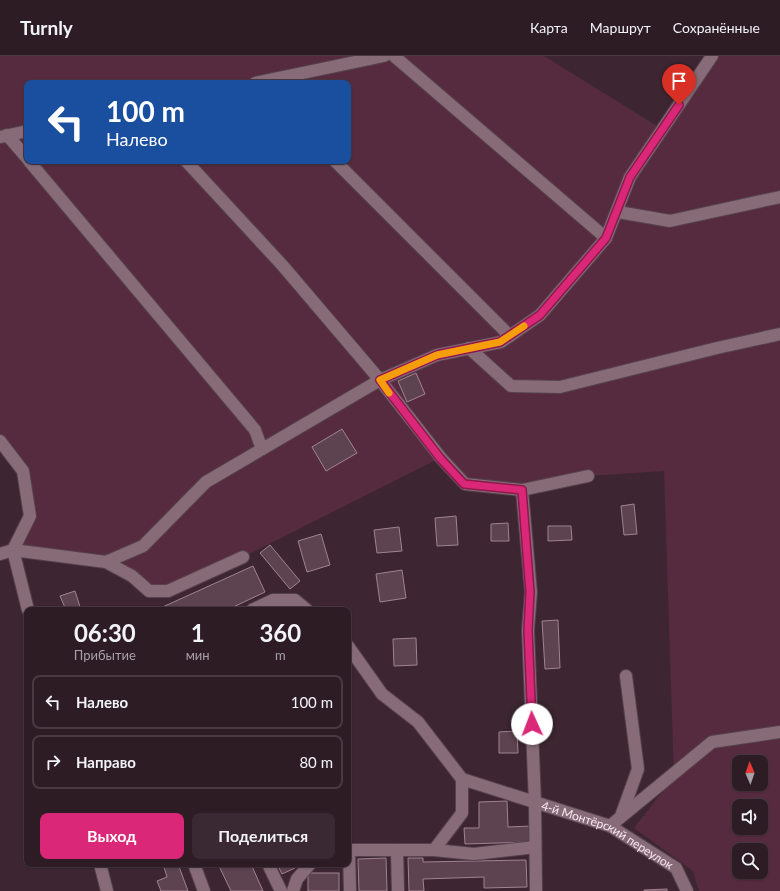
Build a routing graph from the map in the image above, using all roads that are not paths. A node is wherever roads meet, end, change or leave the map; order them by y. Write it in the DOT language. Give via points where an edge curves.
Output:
graph roads {
  1 [pos="384,56"];
  2 [pos="394,56"];
  3 [pos="712,56"];
  4 [pos="269,80"];
  5 [pos="24,132"];
  6 [pos="4,136"];
  7 [pos="24,155"];
  8 [pos="32,164"];
  9 [pos="189,164"];
  10 [pos="338,164"];
  11 [pos="780,197"];
  12 [pos="618,212"];
  13 [pos="606,238"];
  14 [pos="780,334"];
  15 [pos="510,336"];
  16 [pos="469,348"];
  17 [pos="380,380"];
  18 [pos="0,442"];
  19 [pos="262,449"];
  20 [pos="588,476"];
  21 [pos="522,490"];
  22 [pos="13,550"];
  23 [pos="0,554"];
  24 [pos="243,557"];
  25 [pos="106,562"];
  26 [pos="27,607"];
  27 [pos="258,607"];
  28 [pos="303,607"];
  29 [pos="351,650"];
  30 [pos="626,676"];
  31 [pos="780,732"];
  32 [pos="462,779"];
  33 [pos="535,803"];
  34 [pos="621,817"];
  35 [pos="610,826"];
  36 [pos="535,847"];
  37 [pos="351,850"];
  38 [pos="397,850"];
  39 [pos="434,850"];
  40 [pos="101,867"];
  41 [pos="195,867"];
  42 [pos="269,867"];
  43 [pos="307,867"];
  44 [pos="349,867"];
  45 [pos="107,891"];
  46 [pos="204,891"];
  47 [pos="281,891"];
  48 [pos="293,891"];
  49 [pos="350,891"];
  50 [pos="398,891"];
  51 [pos="536,891"];
  52 [pos="688,891"];
  1 -- 4 [label="street"];
  2 -- 13 [label="street"];
  3 -- 12 [label="street" via="630,177"];
  5 -- 6 [label="street"];
  6 -- 7 [label="street"];
  8 -- 19 [label="street" via="255,430"];
  9 -- 17 [label="street" via="283,266"];
  10 -- 15 [label="street"];
  11 -- 12 [label="street" via="670,221"];
  12 -- 13 [label="street"];
  13 -- 15 [label="street" via="540,315"];
  14 -- 16 [label="street" via="560,387 512,386"];
  15 -- 16 [label="street" via="500,342"];
  16 -- 17 [label="street" via="437,355"];
  17 -- 19 [label="street"];
  17 -- 21 [label="street" via="440,458 464,484"];
  18 -- 22 [label="street" via="22,471 30,516"];
  19 -- 25 [label="street" via="206,482 143,546"];
  20 -- 21 [label="street"];
  21 -- 33 [label="street" via="530,592 528,630"];
  22 -- 23 [label="street"];
  22 -- 25 [label="street"];
  22 -- 26 [label="street"];
  24 -- 25 [label="street" via="168,591 148,592 132,576"];
  27 -- 28 [label="street" via="273,600 295,600"];
  29 -- 32 [label="street" via="382,694 418,722"];
  30 -- 34 [label="street" via="638,769"];
  31 -- 34 [label="street" via="712,742"];
  32 -- 33 [label="street, 4-й Монтёрский переулок"];
  32 -- 39 [label="street" via="462,813"];
  33 -- 35 [label="street, 4-й Монтёрский переулок"];
  33 -- 36 [label="street"];
  34 -- 35 [label="street"];
  35 -- 52 [label="street, 4-й Монтёрский переулок" via="676,868"];
  36 -- 39 [label="street" via="474,854"];
  36 -- 51 [label="street"];
  37 -- 38 [label="street"];
  38 -- 39 [label="street"];
  38 -- 50 [label="street"];
  40 -- 45 [label="street"];
  41 -- 46 [label="street"];
  42 -- 47 [label="street"];
  43 -- 48 [label="street" via="297,879"];
  44 -- 49 [label="street"];
}
